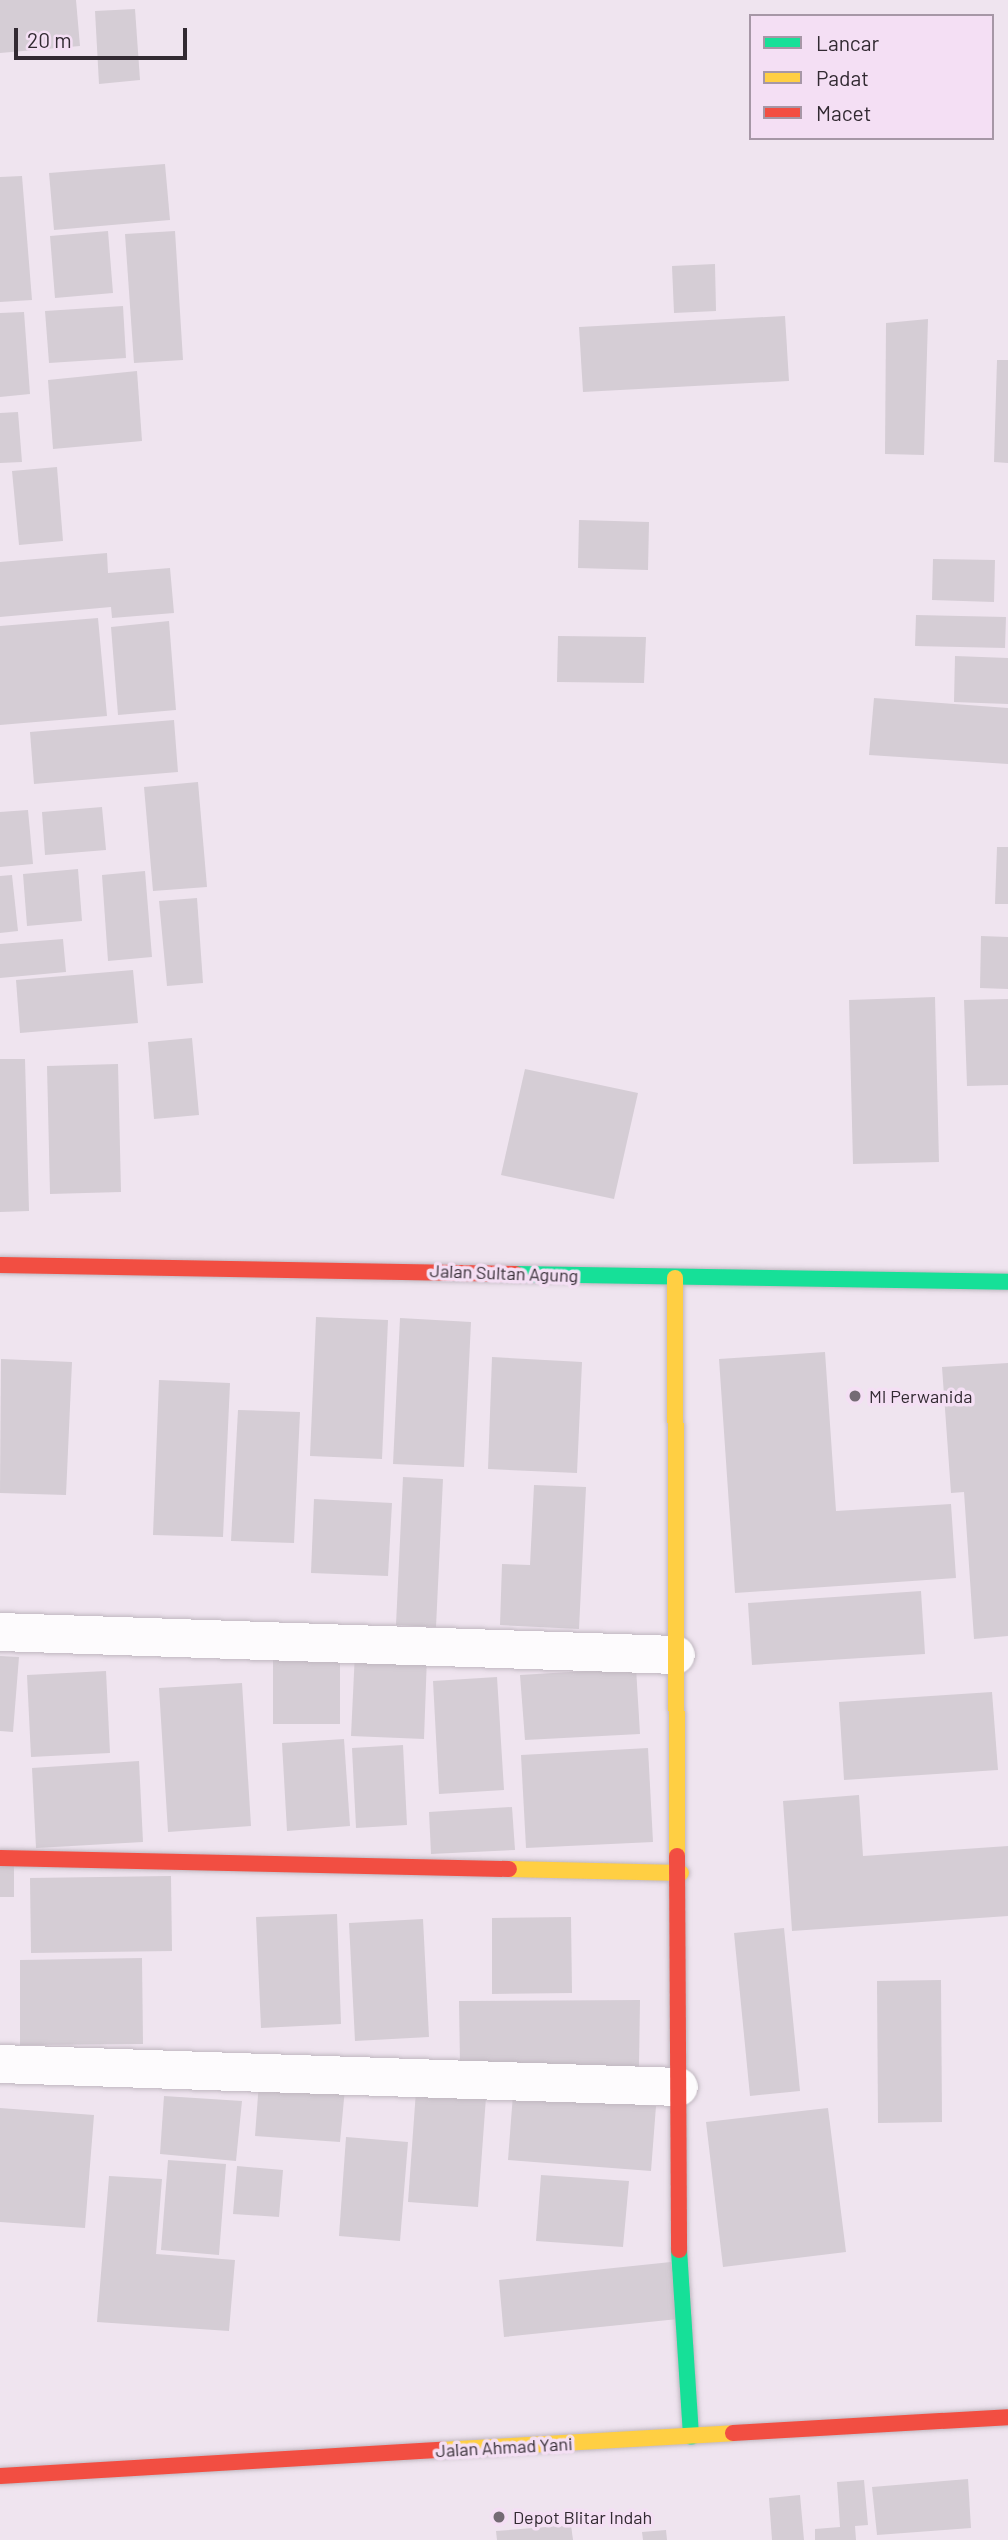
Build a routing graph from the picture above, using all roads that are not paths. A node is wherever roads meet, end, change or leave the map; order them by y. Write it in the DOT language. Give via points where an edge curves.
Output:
graph roads {
  1 [pos="0,1265"];
  2 [pos="676,1278"];
  3 [pos="1008,1282"];
  4 [pos="0,1632"];
  5 [pos="676,1655"];
  6 [pos="0,1858"];
  7 [pos="681,1873"];
  8 [pos="0,2064"];
  9 [pos="680,2087"];
  10 [pos="1008,2417"];
  11 [pos="691,2437"];
  12 [pos="0,2476"];
  1 -- 2 [label="main road, Jalan Sultan Agung"];
  2 -- 3 [label="main road, Jalan Sultan Agung"];
  2 -- 5 [label="main road"];
  4 -- 5 [label="street"];
  5 -- 7 [label="main road"];
  6 -- 7 [label="main road"];
  7 -- 9 [label="main road"];
  8 -- 9 [label="street"];
  9 -- 11 [label="main road" via="679,2272"];
  10 -- 11 [label="main road, Jalan Ahmad Yani"];
  11 -- 12 [label="main road, Jalan Ahmad Yani"];
}
